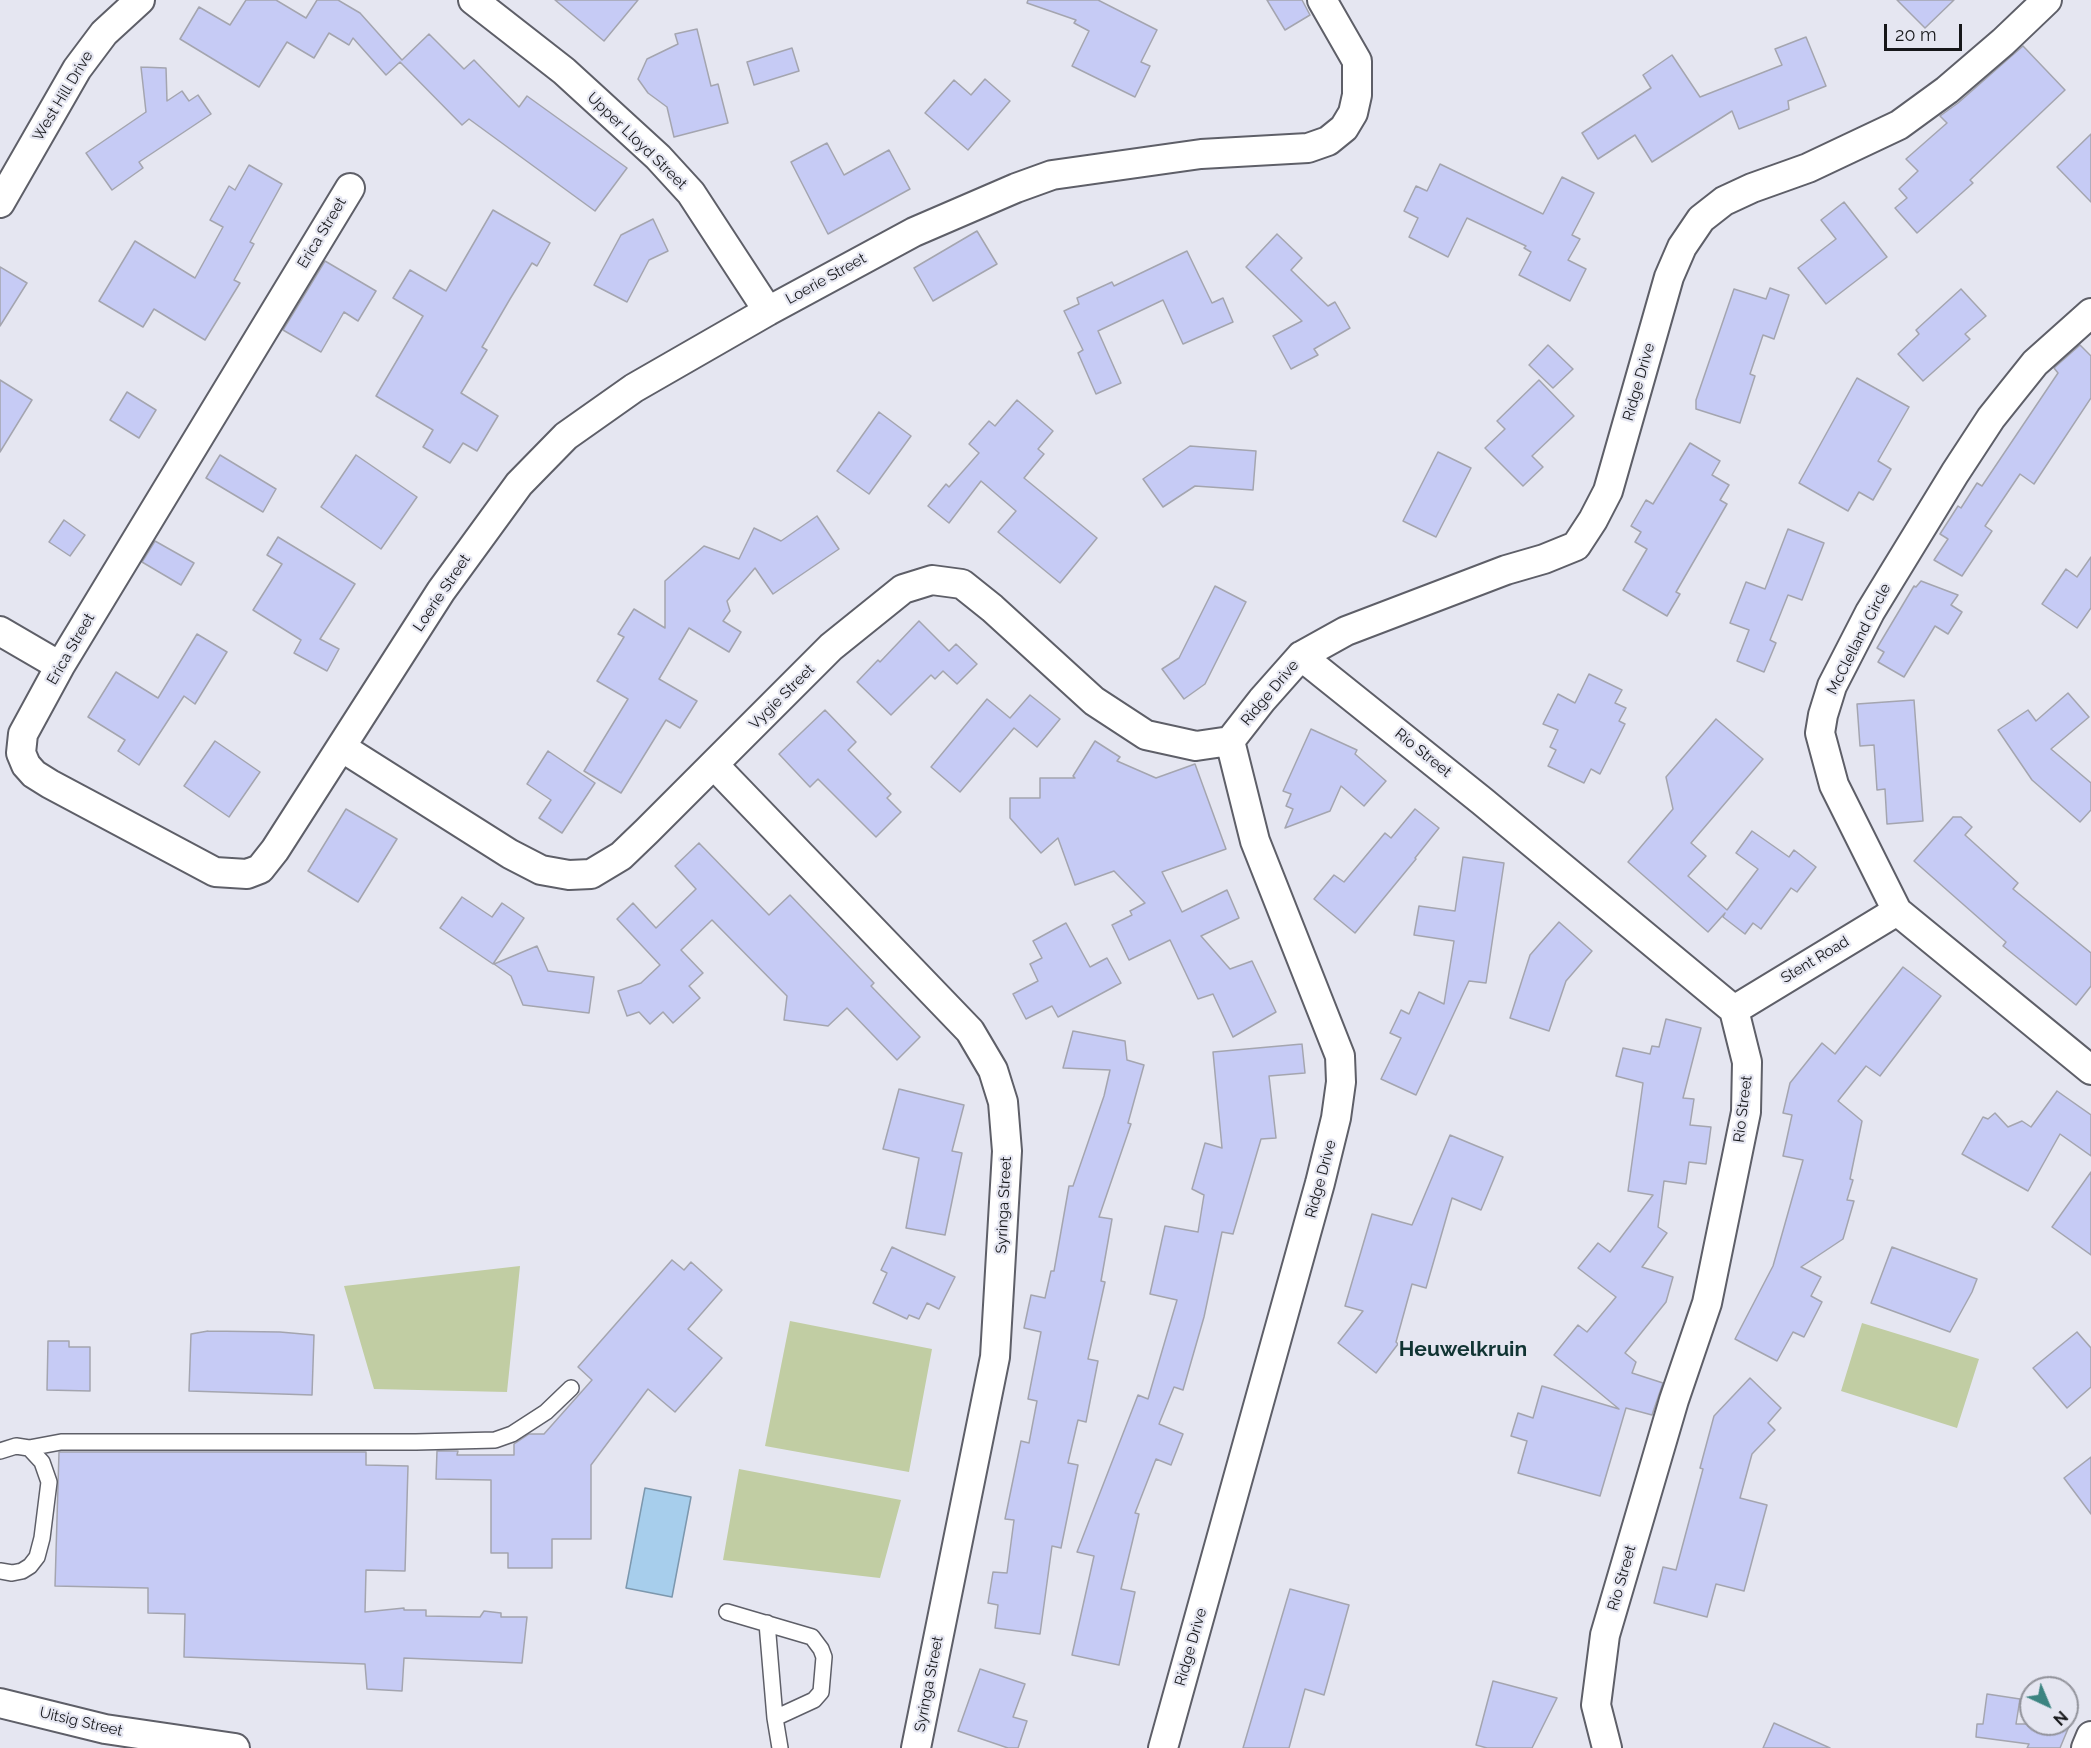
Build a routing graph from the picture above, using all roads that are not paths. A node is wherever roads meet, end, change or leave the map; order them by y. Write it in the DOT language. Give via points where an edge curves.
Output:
graph roads {
  1 [pos="140,0"];
  2 [pos="473,0"];
  3 [pos="1322,0"];
  4 [pos="2047,0"];
  5 [pos="350,188"];
  6 [pos="0,203"];
  7 [pos="768,311"];
  8 [pos="2091,313"];
  9 [pos="0,631"];
  10 [pos="1301,656"];
  11 [pos="60,666"];
  12 [pos="1230,741"];
  13 [pos="340,747"];
  14 [pos="714,765"];
  15 [pos="1897,911"];
  16 [pos="1734,1010"];
  17 [pos="2091,1070"];
  18 [pos="571,1388"];
  19 [pos="29,1448"];
  20 [pos="0,1451"];
  21 [pos="0,1571"];
  22 [pos="727,1612"];
  23 [pos="767,1623"];
  24 [pos="0,1703"];
  25 [pos="775,1718"];
  26 [pos="2091,1736"];
  27 [pos="235,1748"];
  28 [pos="780,1748"];
  29 [pos="916,1748"];
  30 [pos="1163,1748"];
  31 [pos="1607,1748"];
  32 [pos="2086,1748"];
  1 -- 6 [label="street, West Hill Drive" via="104,33 77,69"];
  2 -- 7 [label="street, Upper Lloyd Street" via="564,71 658,157 691,193"];
  3 -- 7 [label="street, Loerie Street" via="1357,62 1358,95 1353,113 1344,128 1328,141 1308,148 1201,154 1052,175 914,232"];
  4 -- 10 [label="street, Ridge Drive" via="1947,90 1899,125 1808,168 1724,201 1701,219 1682,247 1670,277 1608,491 1576,546 1383,616"];
  5 -- 11 [label="street, Erica Street"];
  7 -- 13 [label="street, Loerie Street" via="634,388 566,436 519,484 448,582"];
  8 -- 15 [label="street, McClelland Circle" via="2035,363 1991,418 1870,612 1832,686 1820,732 1827,764"];
  9 -- 11 [label="street"];
  10 -- 12 [label="street, Ridge Drive"];
  10 -- 16 [label="street, Rio Street"];
  11 -- 13 [label="street, Erica Street" via="23,734 21,753 26,765 50,784 215,872 247,874 260,869"];
  12 -- 14 [label="street, Vygie Street" via="1196,746 1146,735 1094,701 962,584 932,580 903,589 831,647"];
  12 -- 30 [label="street, Ridge Drive" via="1255,841 1340,1056 1341,1082 1320,1183"];
  13 -- 14 [label="street, Vygie Street" via="520,859 541,870 569,875 591,874 621,856"];
  14 -- 29 [label="street, Syringa Street" via="970,1030 993,1070 1003,1102 1007,1151 995,1357"];
  15 -- 16 [label="street, Stent Road"];
  15 -- 17 [label="street, McClelland Circle"];
  16 -- 31 [label="street, Rio Street" via="1747,1062 1746,1112 1707,1303 1674,1400 1605,1635 1596,1706"];
  18 -- 19 [label="lane" via="546,1412 495,1440 69,1442"];
  19 -- 20 [label="lane" via="16,1446"];
  19 -- 21 [label="lane" via="42,1462 50,1482 40,1550 22,1571"];
  22 -- 23 [label="lane"];
  23 -- 25 [label="lane"];
  23 -- 25 [label="lane" via="812,1637 824,1657 818,1696"];
  24 -- 27 [label="street, Uitsig Street" via="105,1729"];
  25 -- 28 [label="lane"];
  26 -- 32 [label="street"];
}
